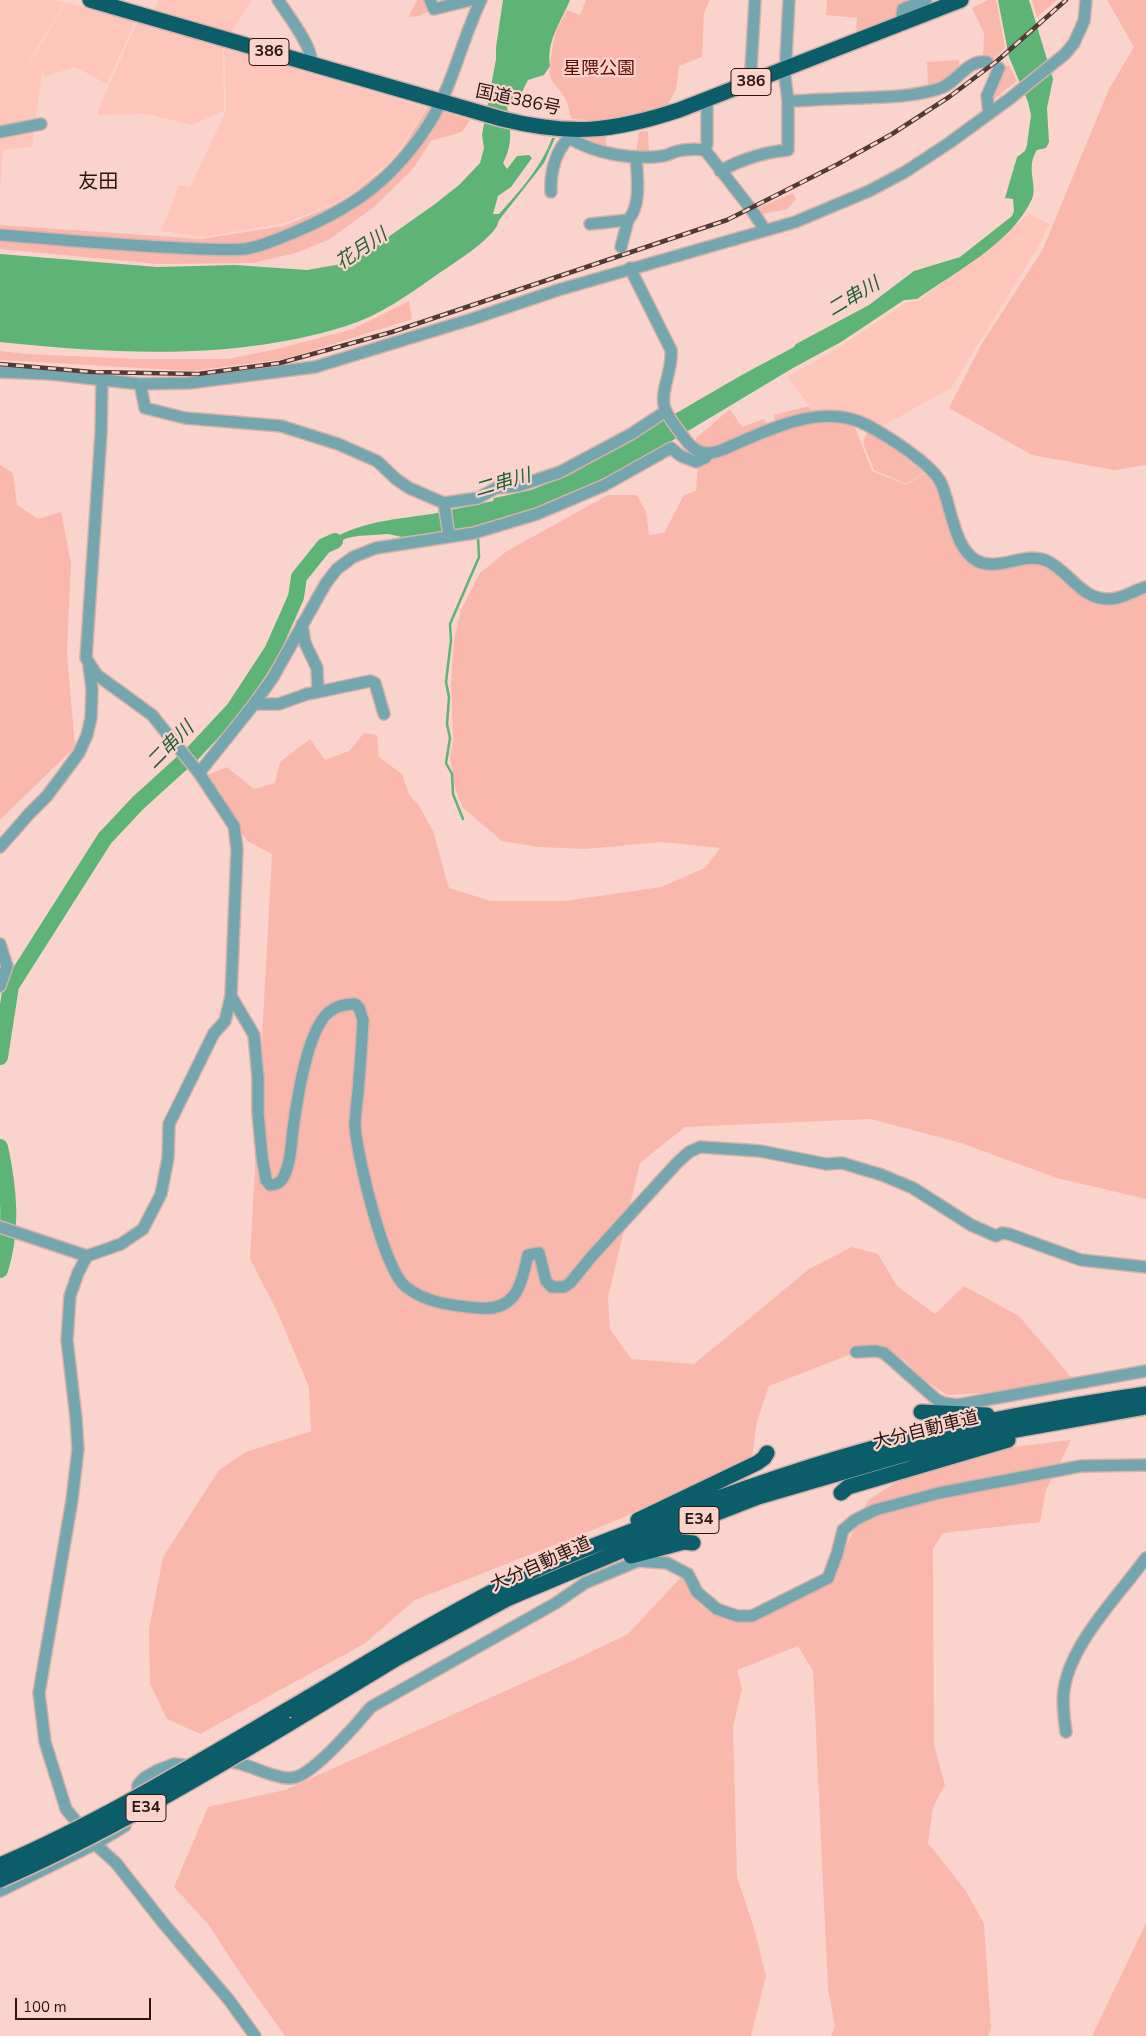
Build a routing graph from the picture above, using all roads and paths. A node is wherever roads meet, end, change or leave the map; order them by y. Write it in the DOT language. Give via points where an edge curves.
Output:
graph roads {
  1 [pos="90,0"];
  2 [pos="278,0"];
  3 [pos="430,0"];
  4 [pos="471,0"];
  5 [pos="481,0"];
  6 [pos="755,0"];
  7 [pos="789,0"];
  8 [pos="926,0"];
  9 [pos="1086,0"];
  10 [pos="955,2"];
  11 [pos="114,3"];
  12 [pos="905,22"];
  13 [pos="987,62"];
  14 [pos="312,65"];
  15 [pos="999,68"];
  16 [pos="751,69"];
  17 [pos="785,69"];
  18 [pos="707,99"];
  19 [pos="788,101"];
  20 [pos="444,103"];
  21 [pos="989,114"];
  22 [pos="41,124"];
  23 [pos="0,132"];
  24 [pos="568,134"];
  25 [pos="705,150"];
  26 [pos="636,157"];
  27 [pos="720,170"];
  28 [pos="551,192"];
  29 [pos="628,220"];
  30 [pos="590,224"];
  31 [pos="765,230"];
  32 [pos="0,235"];
  33 [pos="621,248"];
  34 [pos="630,268"];
  35 [pos="0,372"];
  36 [pos="102,381"];
  37 [pos="140,384"];
  38 [pos="666,412"];
  39 [pos="709,453"];
  40 [pos="444,503"];
  41 [pos="449,536"];
  42 [pos="1146,587"];
  43 [pos="302,624"];
  44 [pos="89,665"];
  45 [pos="318,692"];
  46 [pos="254,704"];
  47 [pos="384,714"];
  48 [pos="199,773"];
  49 [pos="0,847"];
  50 [pos="0,944"];
  51 [pos="0,986"];
  52 [pos="231,996"];
  53 [pos="0,1227"];
  54 [pos="87,1256"];
  55 [pos="1146,1267"];
  56 [pos="856,1352"];
  57 [pos="1146,1371"];
  58 [pos="1146,1394"];
  59 [pos="1146,1407"];
  60 [pos="1091,1409"];
  61 [pos="921,1412"];
  62 [pos="767,1453"];
  63 [pos="1146,1465"];
  64 [pos="841,1493"];
  65 [pos="692,1544"];
  66 [pos="1146,1558"];
  67 [pos="559,1560"];
  68 [pos="509,1598"];
  69 [pos="287,1717"];
  70 [pos="1066,1732"];
  71 [pos="95,1844"];
  72 [pos="0,1865"];
  73 [pos="2,1887"];
  74 [pos="255,2036"];
  1 -- 11 [label="highway, 国道386号 / 386"];
  2 -- 14 [label="street" via="308,48"];
  3 -- 4 [label="street" via="434,9"];
  5 -- 20 [label="street"];
  6 -- 16 [label="street"];
  7 -- 17 [label="street"];
  8 -- 12 [label="street" via="903,9"];
  9 -- 21 [label="street" via="1084,21 1065,54"];
  10 -- 12 [label="highway, 国道386号 / 386"];
  11 -- 14 [label="highway, 国道386号 / 386"];
  12 -- 17 [label="highway, 国道386号 / 386"];
  13 -- 19 [label="street" via="979,61 945,87 926,92"];
  14 -- 20 [label="highway, 国道386号 / 386"];
  15 -- 21 [label="street" via="987,96"];
  17 -- 18 [label="highway, 国道386号 / 386"];
  17 -- 19 [label="street"];
  18 -- 24 [label="highway, 国道386号 / 386" via="640,123"];
  18 -- 25 [label="street"];
  19 -- 27 [label="street" via="788,150 772,151"];
  20 -- 24 [label="highway, 国道386号 / 386"];
  20 -- 32 [label="street" via="389,175 358,199 326,219 247,249 201,249"];
  21 -- 31 [label="street" via="905,172 869,191 795,222"];
  22 -- 23 [label="street"];
  24 -- 26 [label="street" via="592,150"];
  24 -- 28 [label="street" via="550,178"];
  25 -- 26 [label="street"];
  25 -- 27 [label="street"];
  26 -- 29 [label="street" via="637,197"];
  27 -- 31 [label="street"];
  29 -- 30 [label="street"];
  29 -- 33 [label="street"];
  31 -- 34 [label="street"];
  34 -- 37 [label="street" via="315,367 228,380"];
  34 -- 38 [label="street" via="671,350 672,362 664,392"];
  35 -- 36 [label="street"];
  36 -- 37 [label="street"];
  36 -- 44 [label="street" via="86,658"];
  37 -- 40 [label="street" via="145,408 185,418 281,426 338,444 377,462 409,488"];
  38 -- 39 [label="street" via="686,440 697,450"];
  38 -- 40 [label="street" via="560,472 518,486 496,488 478,498"];
  39 -- 41 [label="street" via="696,462 671,448 605,485 537,514"];
  39 -- 42 [label="street" via="790,422 834,416 856,421 920,459 940,482 958,537 966,552 977,561 991,564 1041,558 1055,565 1078,588 1110,599"];
  40 -- 41 [label="street"];
  41 -- 43 [label="street" via="376,548 353,557 326,583"];
  43 -- 45 [label="street" via="305,643 317,668"];
  43 -- 46 [label="street" via="272,679"];
  44 -- 48 [label="street" via="97,675 152,715"];
  44 -- 49 [label="street" via="91,718 80,753 47,796"];
  45 -- 46 [label="street" via="279,704"];
  45 -- 47 [label="street" via="375,682"];
  46 -- 48 [label="street"];
  48 -- 52 [label="street" via="234,826 237,849"];
  50 -- 51 [label="street" via="7,966"];
  52 -- 54 [label="street" via="225,1021 214,1033 169,1124 168,1158 161,1194 143,1229 121,1244"];
  52 -- 55 [label="street" via="254,1035 260,1138 266,1180 270,1185 283,1178 300,1082 320,1025 329,1012 340,1006 355,1004 359,1008 363,1020 355,1126 366,1187 395,1274 404,1286 419,1296 455,1306 499,1307 519,1289 528,1255 535,1253 539,1253 546,1281 552,1287 564,1287 677,1163 700,1147 760,1151 826,1164 842,1163 913,1188 971,1225 996,1236 1002,1232 1080,1260"];
  53 -- 54 [label="street"];
  54 -- 71 [label="street" via="70,1296 67,1340 78,1449 39,1693 45,1742 66,1809"];
  56 -- 57 [label="street" via="884,1353 937,1400 957,1405"];
  58 -- 60 [label="highway, 大分自動車道 / E34"];
  59 -- 60 [label="highway, 大分自動車道 / E34"];
  60 -- 61 [label="highway" via="982,1415"];
  60 -- 64 [label="highway" via="848,1487"];
  60 -- 67 [label="highway, 大分自動車道 / E34" via="989,1421 828,1461 725,1495"];
  60 -- 68 [label="highway, 大分自動車道 / E34" via="902,1454 758,1497"];
  62 -- 67 [label="highway" via="757,1463 663,1506"];
  63 -- 71 [label="street" via="1081,1466 940,1493 875,1510 843,1530 828,1578 752,1616 737,1616 717,1609 697,1592 688,1574 668,1563 638,1561 586,1583 371,1707 350,1733 304,1774 287,1778 250,1766 224,1762 199,1767 174,1764 156,1771 138,1785 136,1810 129,1824"];
  65 -- 68 [label="highway" via="684,1542 643,1551"];
  66 -- 70 [label="street" via="1091,1629 1071,1667 1064,1689"];
  67 -- 69 [label="highway, 大分自動車道 / E34" via="446,1616"];
  68 -- 69 [label="highway, 大分自動車道 / E34"];
  69 -- 72 [label="highway, 大分自動車道 / E34, bridge" via="39,1848"];
  69 -- 73 [label="highway, 大分自動車道 / E34, bridge" via="107,1830 45,1860"];
  71 -- 73 [label="street"];
  71 -- 74 [label="street" via="116,1863"];
}
